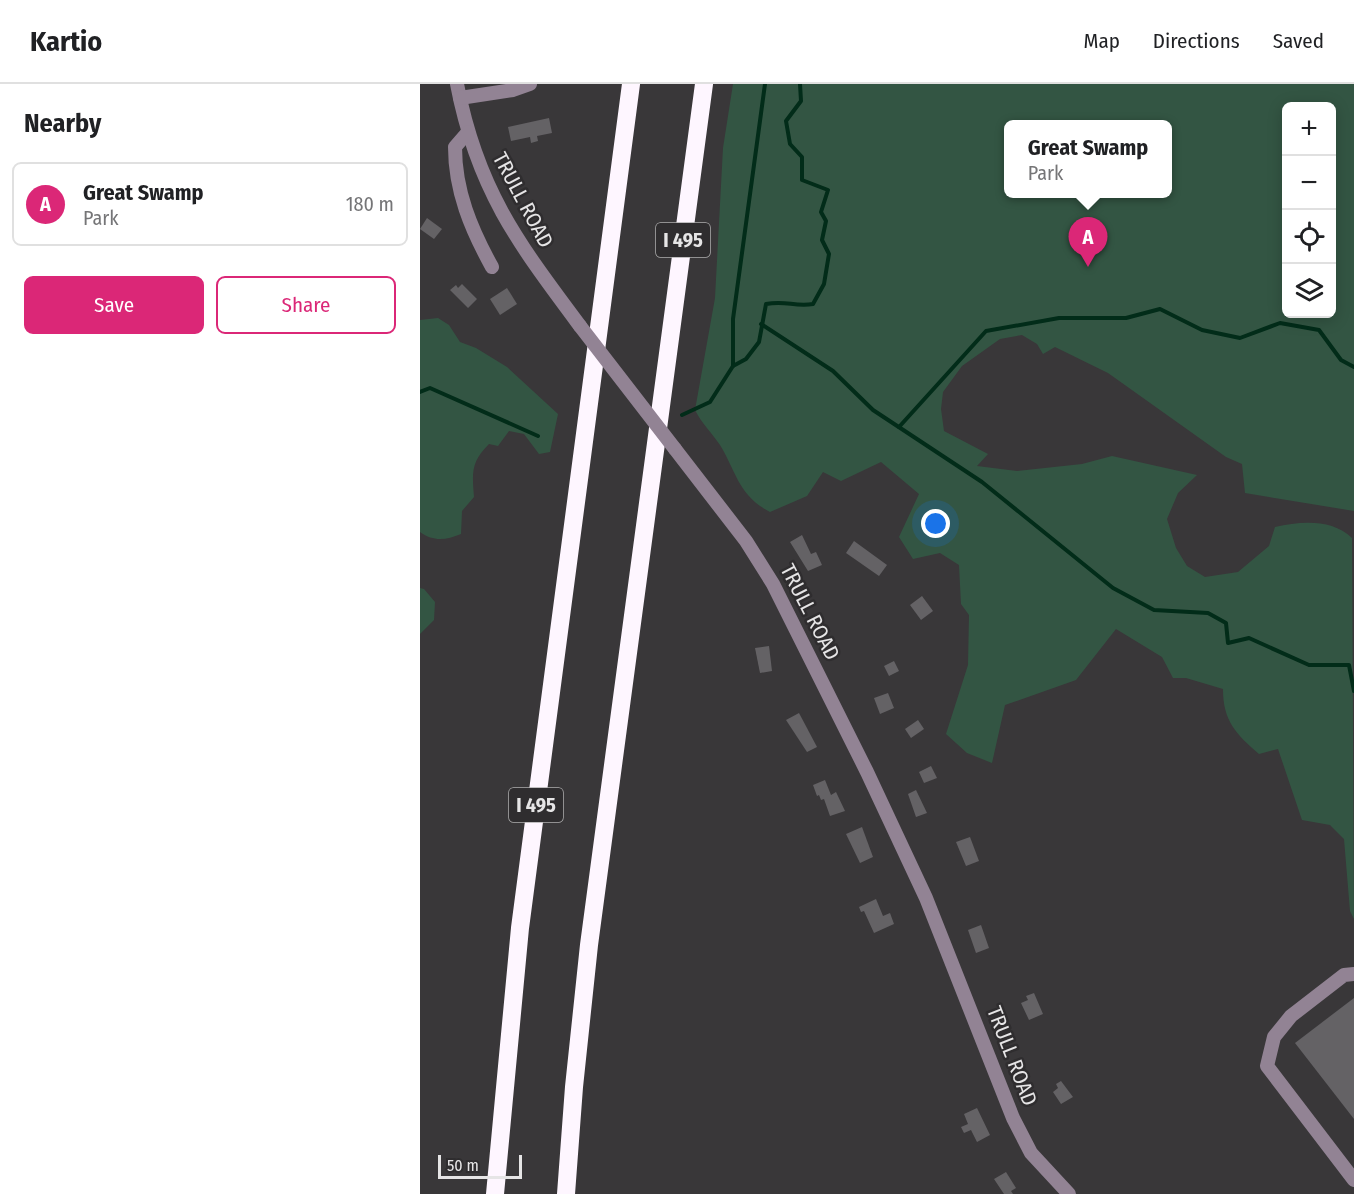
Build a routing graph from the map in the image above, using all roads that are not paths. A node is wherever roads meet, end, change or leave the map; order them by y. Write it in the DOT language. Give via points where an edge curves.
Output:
graph roads {
  1 [pos="458,84"];
  2 [pos="530,84"];
  3 [pos="631,84"];
  4 [pos="704,84"];
  5 [pos="460,99"];
  6 [pos="468,132"];
  7 [pos="492,267"];
  8 [pos="1354,974"];
  9 [pos="574,1087"];
  10 [pos="1354,1180"];
  11 [pos="495,1194"];
  12 [pos="566,1194"];
  13 [pos="574,1194"];
  14 [pos="1069,1194"];
  1 -- 5 [label="street, TRULL ROAD"];
  2 -- 5 [label="street"];
  3 -- 11 [label="highway, I 495" via="520,928"];
  4 -- 9 [label="highway, I 495" via="596,893"];
  5 -- 6 [label="street, TRULL ROAD"];
  6 -- 7 [label="street" via="455,147 458,183 474,234"];
  6 -- 14 [label="street, TRULL ROAD, bridge" via="488,188 514,236 746,541 773,584 927,898 1013,1118 1031,1153"];
  8 -- 10 [label="street" via="1344,975 1291,1016 1274,1037 1267,1066"];
  9 -- 12 [label="highway, I 495"];
  9 -- 13 [label="highway"];
}
